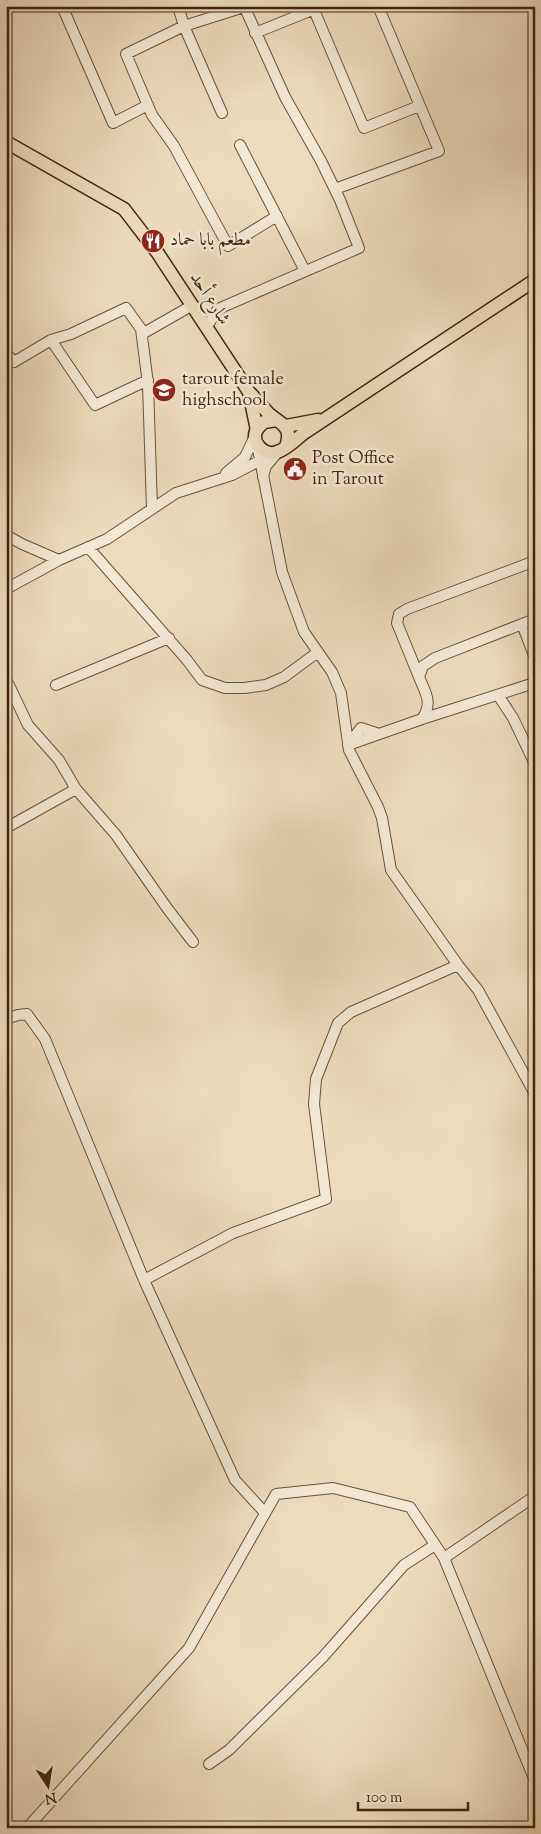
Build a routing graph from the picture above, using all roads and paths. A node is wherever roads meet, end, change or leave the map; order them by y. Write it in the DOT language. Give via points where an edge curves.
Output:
graph roads {
  1 [pos="62,6"];
  2 [pos="178,6"];
  3 [pos="244,6"];
  4 [pos="378,6"];
  5 [pos="318,8"];
  6 [pos="184,26"];
  7 [pos="255,33"];
  8 [pos="148,105"];
  9 [pos="419,106"];
  10 [pos="222,113"];
  11 [pos="6,142"];
  12 [pos="240,145"];
  13 [pos="335,189"];
  14 [pos="277,216"];
  15 [pos="306,271"];
  16 [pos="535,280"];
  17 [pos="191,306"];
  18 [pos="206,328"];
  19 [pos="142,334"];
  20 [pos="51,340"];
  21 [pos="6,353"];
  22 [pos="148,380"];
  23 [pos="249,392"];
  24 [pos="328,418"];
  25 [pos="282,423"];
  26 [pos="256,436"];
  27 [pos="278,451"];
  28 [pos="259,462"];
  29 [pos="244,470"];
  30 [pos="221,477"];
  31 [pos="263,478"];
  32 [pos="152,508"];
  33 [pos="6,534"];
  34 [pos="88,547"];
  35 [pos="59,560"];
  36 [pos="535,561"];
  37 [pos="6,589"];
  38 [pos="535,619"];
  39 [pos="522,624"];
  40 [pos="168,638"];
  41 [pos="318,652"];
  42 [pos="535,658"];
  43 [pos="419,677"];
  44 [pos="6,679"];
  45 [pos="535,680"];
  46 [pos="56,685"];
  47 [pos="498,694"];
  48 [pos="422,719"];
  49 [pos="348,745"];
  50 [pos="535,764"];
  51 [pos="76,789"];
  52 [pos="6,828"];
  53 [pos="193,942"];
  54 [pos="458,965"];
  55 [pos="6,1020"];
  56 [pos="535,1094"];
  57 [pos="144,1280"];
  58 [pos="535,1496"];
  59 [pos="265,1514"];
  60 [pos="435,1545"];
  61 [pos="444,1558"];
  62 [pos="209,1764"];
  63 [pos="535,1781"];
  64 [pos="27,1828"];
  1 -- 8 [label="street" via="113,123"];
  2 -- 6 [label="street"];
  3 -- 6 [label="street"];
  3 -- 7 [label="street"];
  4 -- 9 [label="street"];
  5 -- 7 [label="street"];
  5 -- 9 [label="street" via="364,128"];
  6 -- 8 [label="street" via="126,54"];
  6 -- 10 [label="street"];
  7 -- 13 [label="street" via="285,97"];
  8 -- 14 [label="street" via="228,246"];
  9 -- 13 [label="street" via="439,151"];
  11 -- 17 [label="main road, شارع أحد" via="124,209 157,252"];
  12 -- 14 [label="street"];
  13 -- 15 [label="street" via="359,248"];
  14 -- 15 [label="street"];
  15 -- 18 [label="street" via="218,309"];
  16 -- 24 [label="main road"];
  17 -- 18 [label="main road, شارع أحد"];
  17 -- 19 [label="street"];
  18 -- 23 [label="main road, شارع أحد"];
  19 -- 20 [label="street" via="126,308"];
  19 -- 22 [label="street"];
  20 -- 21 [label="street" via="14,362"];
  20 -- 22 [label="street" via="95,405"];
  22 -- 32 [label="street"];
  23 -- 25 [label="main road"];
  23 -- 26 [label="main road, شارع أحد"];
  24 -- 25 [label="main road" via="297,425"];
  24 -- 27 [label="main road"];
  25 -- 26 [label="main road" via="264,422"];
  25 -- 27 [label="main road" via="289,435"];
  26 -- 27 [label="main road" via="263,450"];
  26 -- 28 [label="street"];
  26 -- 30 [label="street" via="245,458"];
  27 -- 28 [label="street"];
  27 -- 31 [label="street" via="266,466"];
  28 -- 29 [label="street"];
  28 -- 31 [label="street"];
  29 -- 30 [label="street"];
  29 -- 31 [label="street"];
  30 -- 32 [label="street" via="176,493"];
  31 -- 41 [label="street" via="282,572 304,632"];
  32 -- 34 [label="street" via="107,539"];
  33 -- 35 [label="street"];
  34 -- 35 [label="street"];
  34 -- 40 [label="street"];
  35 -- 37 [label="street"];
  36 -- 43 [label="street" via="399,614 397,623"];
  38 -- 39 [label="street"];
  39 -- 42 [label="street"];
  39 -- 43 [label="street" via="435,658 423,666"];
  40 -- 41 [label="street" via="202,680 225,688 266,685 284,677"];
  40 -- 46 [label="street"];
  41 -- 49 [label="street" via="341,693"];
  43 -- 48 [label="street" via="428,699 428,710"];
  44 -- 51 [label="street" via="28,725 59,760"];
  45 -- 47 [label="street"];
  47 -- 48 [label="street"];
  47 -- 50 [label="street"];
  48 -- 49 [label="street"];
  49 -- 54 [label="street" via="382,818 391,870"];
  51 -- 52 [label="street"];
  51 -- 53 [label="street" via="116,835"];
  54 -- 56 [label="street" via="478,990"];
  54 -- 57 [label="street" via="351,1012 338,1023 316,1080 314,1104 326,1199 233,1233"];
  55 -- 57 [label="street" via="27,1014 45,1039"];
  57 -- 59 [label="street" via="235,1480"];
  58 -- 61 [label="street"];
  59 -- 60 [label="street" via="276,1494 334,1488 410,1507"];
  59 -- 64 [label="street" via="189,1648"];
  60 -- 61 [label="street"];
  60 -- 62 [label="street" via="404,1565 323,1656 229,1750"];
  61 -- 63 [label="street"];
}
